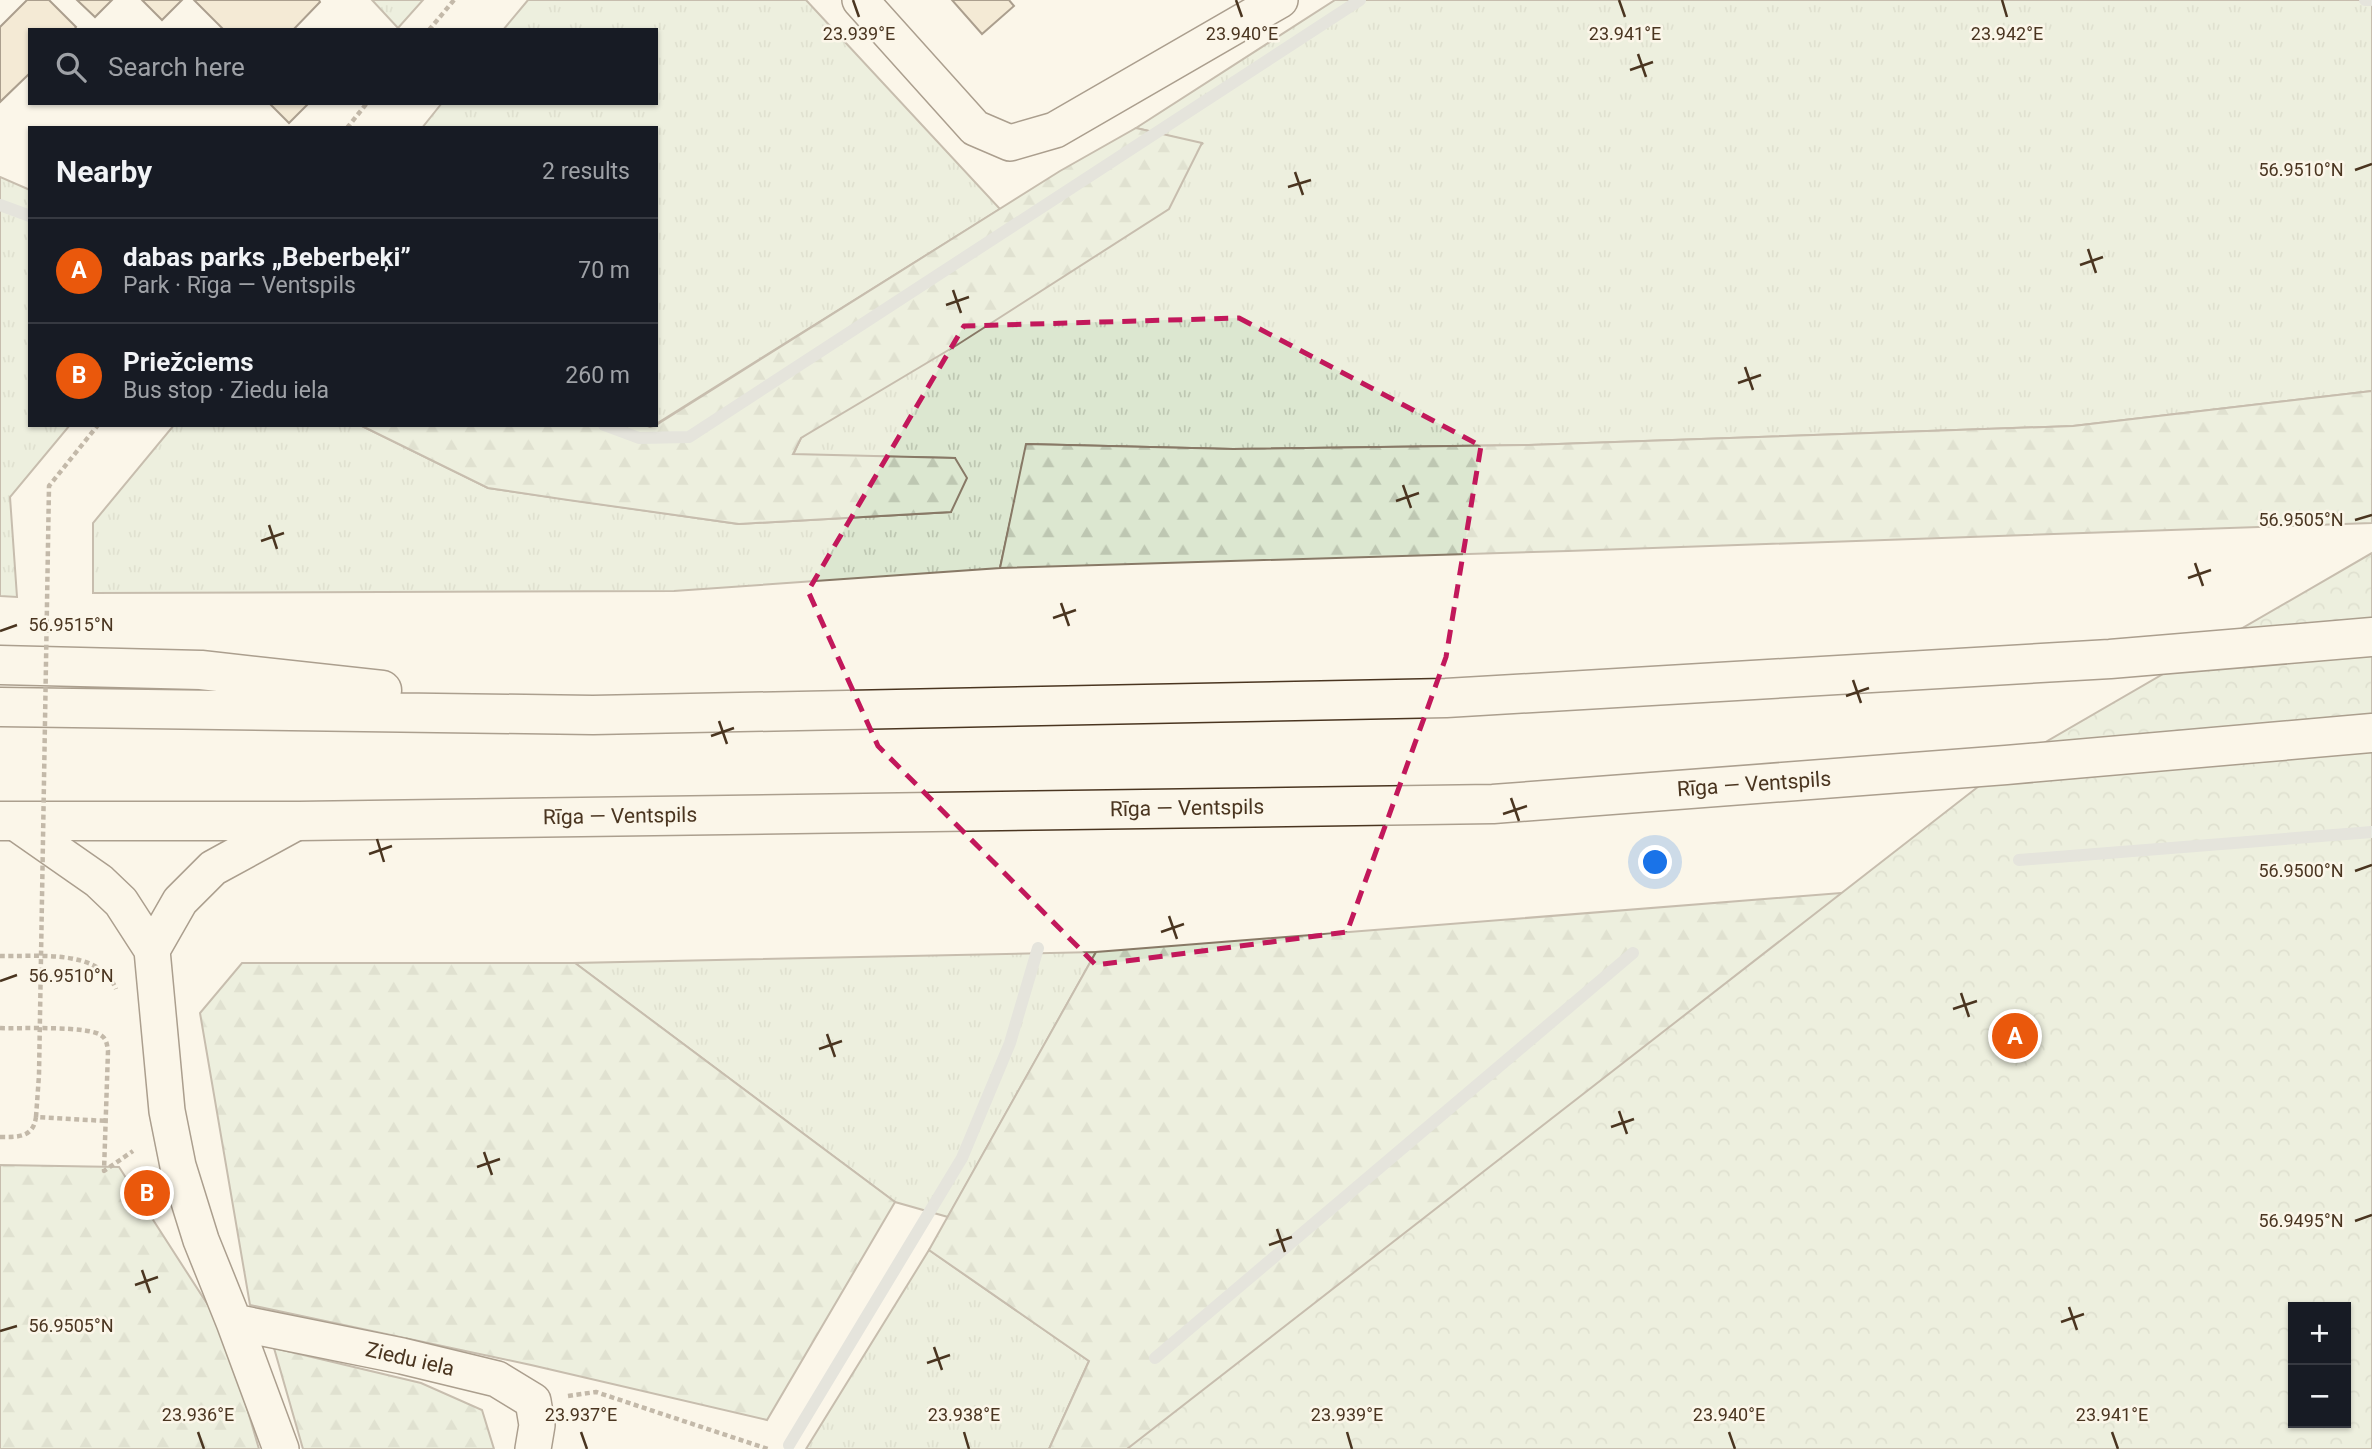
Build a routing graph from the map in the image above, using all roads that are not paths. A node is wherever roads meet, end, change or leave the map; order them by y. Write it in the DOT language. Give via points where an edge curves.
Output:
graph roads {
  1 [pos="860,0"];
  2 [pos="1280,0"];
  3 [pos="2372,637"];
  4 [pos="0,665"];
  5 [pos="0,707"];
  6 [pos="593,715"];
  7 [pos="2372,733"];
  8 [pos="7,821"];
  9 [pos="299,821"];
  10 [pos="152,950"];
  11 [pos="234,1322"];
  12 [pos="281,1449"];
  13 [pos="533,1449"];
  1 -- 2 [label="street" via="975,128 1010,143 1055,130"];
  3 -- 6 [label="highway" via="2110,659 1446,698"];
  4 -- 6 [label="highway" via="201,670"];
  5 -- 6 [label="highway"];
  7 -- 9 [label="highway, Rīga — Ventspils" via="1493,804"];
  8 -- 9 [label="highway, Rīga — Ventspils"];
  8 -- 10 [label="street" via="99,881 121,902"];
  9 -- 10 [label="street" via="213,869 180,901"];
  10 -- 11 [label="street" via="167,1111 178,1166"];
  11 -- 12 [label="street"];
  11 -- 13 [label="street, Ziedu iela" via="497,1379 533,1401 537,1425"];
}
